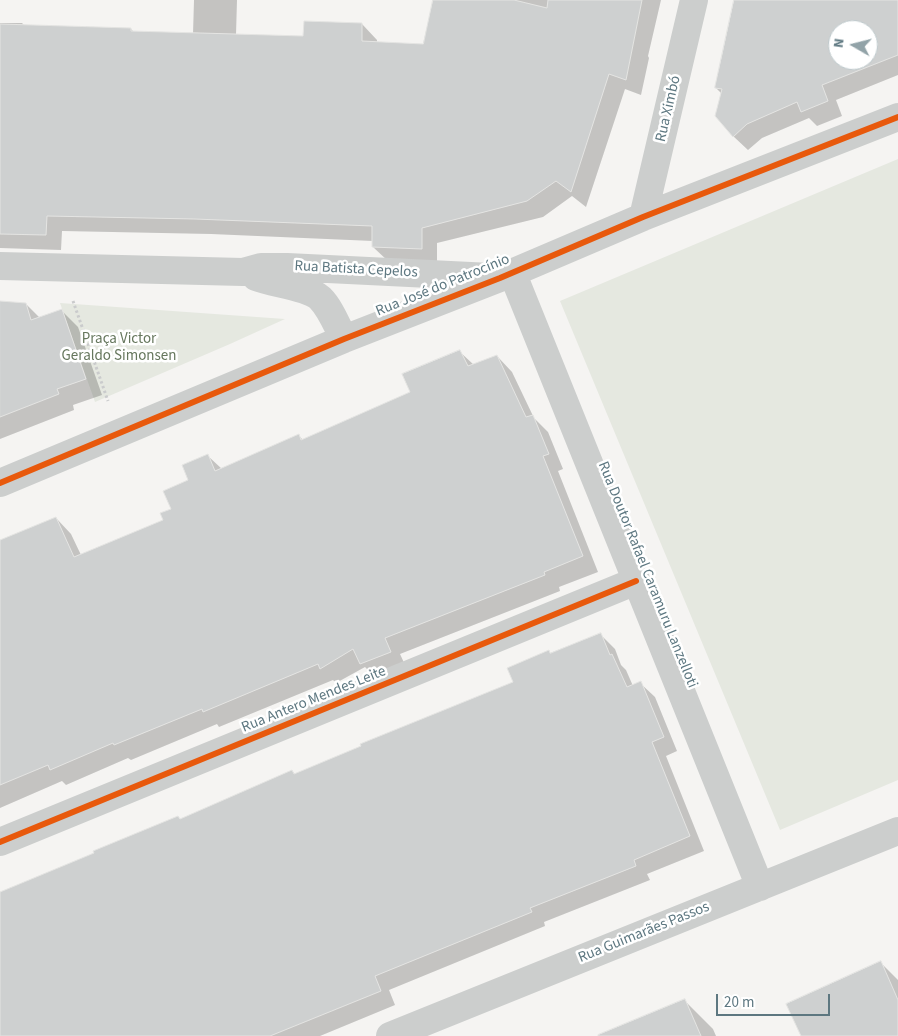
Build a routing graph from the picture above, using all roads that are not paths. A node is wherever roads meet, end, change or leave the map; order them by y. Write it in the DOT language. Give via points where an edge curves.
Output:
graph roads {
  1 [pos="694,0"];
  2 [pos="898,117"];
  3 [pos="643,217"];
  4 [pos="0,266"];
  5 [pos="243,272"];
  6 [pos="506,275"];
  7 [pos="344,339"];
  8 [pos="0,483"];
  9 [pos="636,581"];
  10 [pos="898,830"];
  11 [pos="0,842"];
  12 [pos="760,887"];
  13 [pos="390,1036"];
  1 -- 3 [label="street, Rua Ximbó"];
  2 -- 3 [label="street, Rua José do Patrocínio"];
  3 -- 6 [label="street, Rua José do Patrocínio"];
  4 -- 5 [label="street, Rua Batista Cepelos"];
  5 -- 6 [label="street, Rua Batista Cepelos" via="261,267 287,267"];
  5 -- 7 [label="street, Rua Batista Cepelos" via="262,280 294,286 319,298"];
  6 -- 7 [label="street, Rua José do Patrocínio"];
  6 -- 9 [label="street, Rua Doutor Rafael Caramuru Lanzelloti"];
  7 -- 8 [label="street, Rua José do Patrocínio"];
  9 -- 11 [label="street, Rua Antero Mendes Leite"];
  9 -- 12 [label="street, Rua Doutor Rafael Caramuru Lanzelloti"];
  10 -- 12 [label="street, Rua Guimarães Passos"];
  12 -- 13 [label="street, Rua Guimarães Passos"];
}
